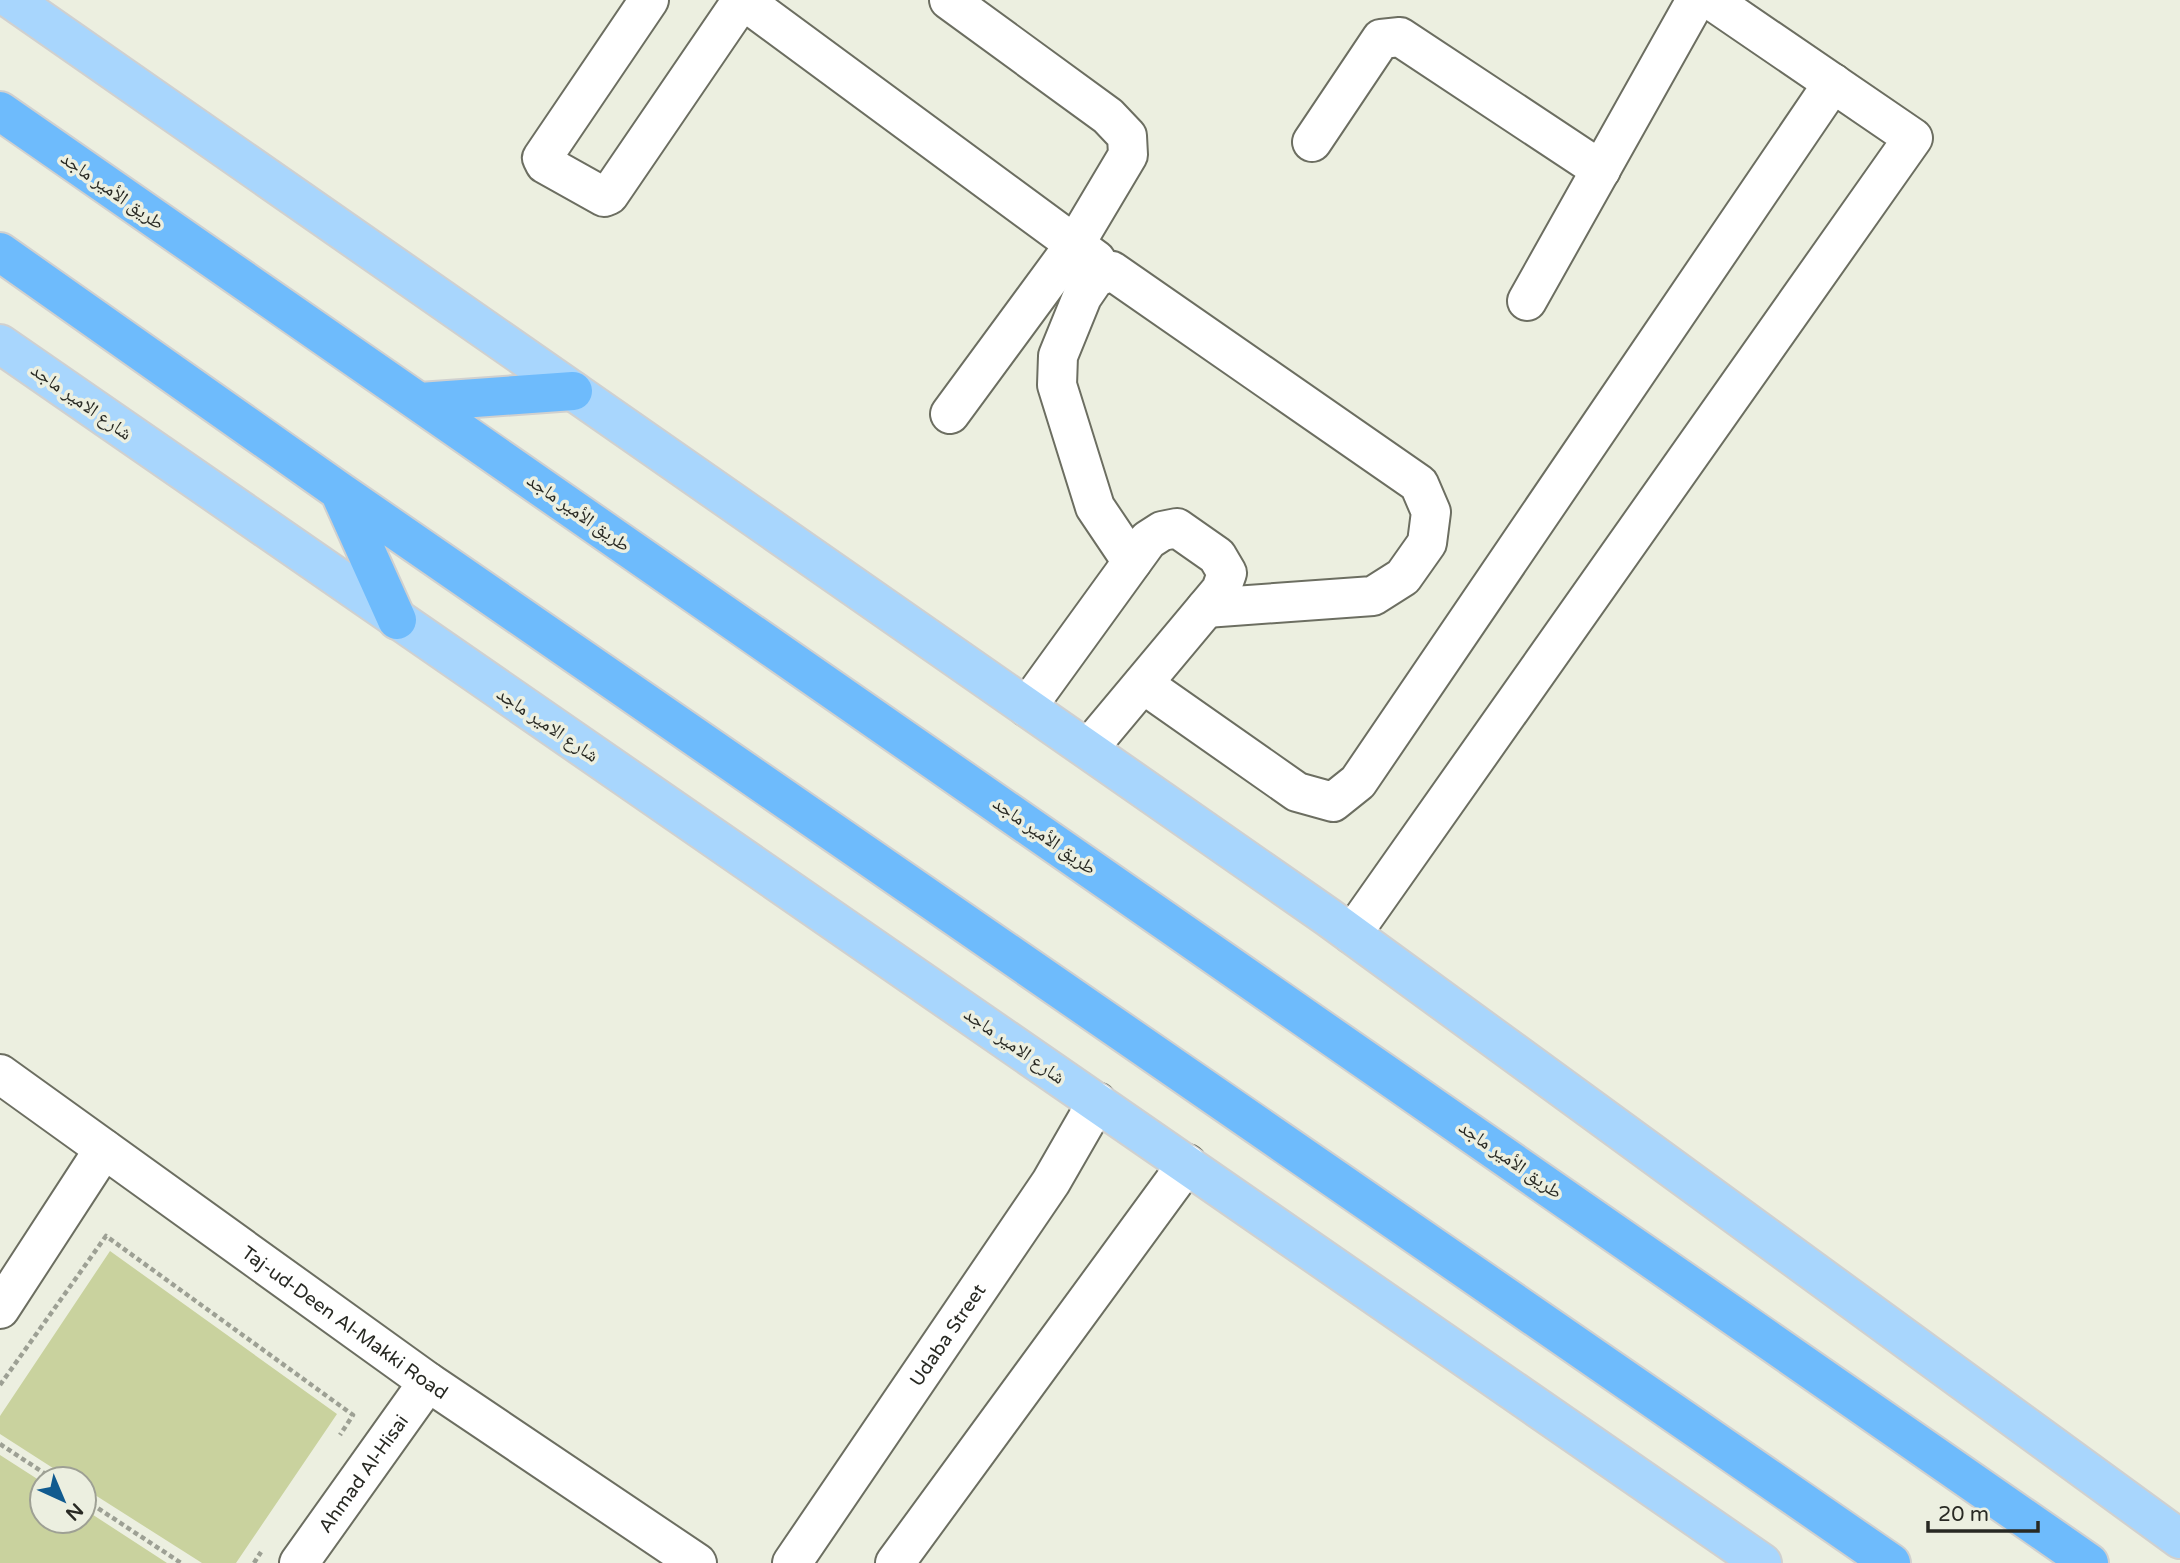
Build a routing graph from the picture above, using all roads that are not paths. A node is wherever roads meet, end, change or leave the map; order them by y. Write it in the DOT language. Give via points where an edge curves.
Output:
graph roads {
  1 [pos="12,0"];
  2 [pos="649,0"];
  3 [pos="743,0"];
  4 [pos="949,0"];
  5 [pos="1696,0"];
  6 [pos="1711,0"];
  7 [pos="1833,83"];
  8 [pos="0,111"];
  9 [pos="1312,142"];
  10 [pos="1601,170"];
  11 [pos="1075,244"];
  12 [pos="0,252"];
  13 [pos="1112,271"];
  14 [pos="1527,301"];
  15 [pos="0,344"];
  16 [pos="573,391"];
  17 [pos="420,402"];
  18 [pos="950,414"];
  19 [pos="339,491"];
  20 [pos="1132,562"];
  21 [pos="1206,608"];
  22 [pos="397,620"];
  23 [pos="1143,684"];
  24 [pos="1027,707"];
  25 [pos="1088,749"];
  26 [pos="1352,934"];
  27 [pos="0,1074"];
  28 [pos="1097,1102"];
  29 [pos="104,1149"];
  30 [pos="1187,1164"];
  31 [pos="0,1308"];
  32 [pos="428,1382"];
  33 [pos="1692,1426"];
  34 [pos="2180,1539"];
  35 [pos="299,1563"];
  36 [pos="697,1563"];
  37 [pos="792,1563"];
  38 [pos="895,1563"];
  39 [pos="1762,1563"];
  40 [pos="1857,1563"];
  41 [pos="1891,1563"];
  42 [pos="2089,1563"];
  1 -- 16 [label="main road"];
  2 -- 3 [label="street" via="542,158 604,197"];
  3 -- 11 [label="street"];
  4 -- 11 [label="street" via="1108,116 1127,135 1128,155"];
  5 -- 10 [label="street"];
  6 -- 7 [label="street"];
  7 -- 23 [label="street" via="1358,782 1333,802 1297,792"];
  7 -- 26 [label="street" via="1913,138"];
  8 -- 17 [label="highway, طريق الأمير ماجد"];
  9 -- 10 [label="street" via="1381,39 1400,37"];
  10 -- 14 [label="street"];
  11 -- 13 [label="street"];
  11 -- 18 [label="street"];
  12 -- 19 [label="highway"];
  13 -- 20 [label="street" via="1095,278 1082,297 1058,356 1058,384 1095,507"];
  13 -- 21 [label="street" via="1419,484 1431,512 1427,543 1404,577 1373,596"];
  15 -- 22 [label="main road, شارع الامير ماجد"];
  16 -- 17 [label="highway"];
  16 -- 24 [label="main road"];
  17 -- 42 [label="highway, طريق الأمير ماجد"];
  19 -- 22 [label="highway"];
  19 -- 33 [label="highway"];
  20 -- 21 [label="street" via="1148,540 1177,528 1217,556 1227,573 1221,590"];
  20 -- 24 [label="street"];
  21 -- 23 [label="street"];
  22 -- 28 [label="main road, شارع الامير ماجد"];
  23 -- 25 [label="street"];
  24 -- 25 [label="main road"];
  25 -- 26 [label="main road"];
  26 -- 34 [label="main road"];
  27 -- 29 [label="street, Taj-ud-Deen Al-Makki Road"];
  28 -- 30 [label="main road, شارع الامير ماجد"];
  28 -- 37 [label="street, Udaba Street" via="1051,1182"];
  29 -- 31 [label="street"];
  29 -- 32 [label="street, Taj-ud-Deen Al-Makki Road"];
  30 -- 38 [label="street"];
  30 -- 39 [label="main road, شارع الامير ماجد"];
  32 -- 35 [label="street, Ahmad Al-Hisai"];
  32 -- 36 [label="street, Taj-ud-Deen Al-Makki Road"];
  33 -- 40 [label="main road"];
  33 -- 41 [label="highway"];
}
